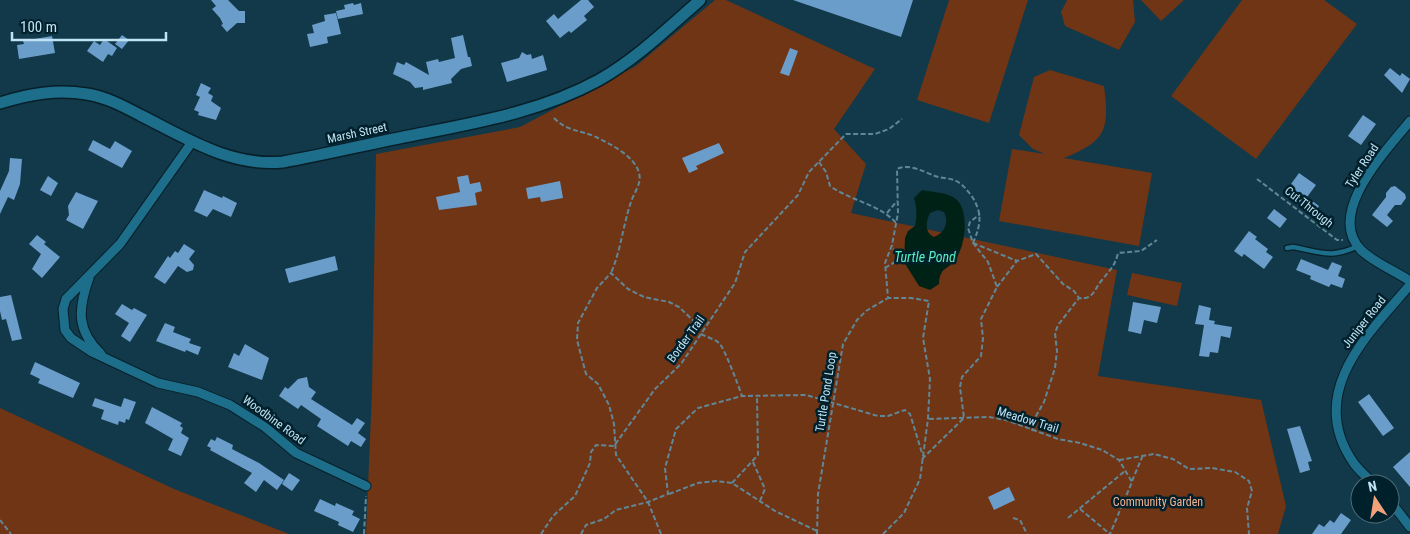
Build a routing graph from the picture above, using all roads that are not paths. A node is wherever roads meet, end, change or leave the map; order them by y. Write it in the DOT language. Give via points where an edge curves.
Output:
graph roads {
  1 [pos="700,0"];
  2 [pos="0,103"];
  3 [pos="1410,121"];
  4 [pos="192,142"];
  5 [pos="1355,243"];
  6 [pos="1287,248"];
  7 [pos="90,276"];
  8 [pos="1410,281"];
  9 [pos="1410,285"];
  10 [pos="109,361"];
  11 [pos="1364,474"];
  12 [pos="366,486"];
  13 [pos="1400,514"];
  14 [pos="1410,527"];
  1 -- 4 [label="street, Marsh Street" via="644,48 600,79 549,102 503,116 273,163 232,158"];
  2 -- 4 [label="street, Marsh Street" via="46,92 88,94 114,102"];
  3 -- 5 [label="street, Tyler Road" via="1364,183 1350,210 1350,230"];
  4 -- 7 [label="street, Woodbine Road" via="120,244"];
  5 -- 6 [label="lane" via="1344,253 1332,255"];
  5 -- 8 [label="street" via="1362,251"];
  7 -- 10 [label="street, Woodbine Road" via="81,310 84,333"];
  7 -- 10 [label="street, Woodbine Road" via="66,299 65,330 71,338"];
  9 -- 11 [label="street, Juniper Road" via="1349,361 1338,388 1335,411 1338,428 1353,462"];
  10 -- 12 [label="street, Woodbine Road" via="158,382 230,404 296,453"];
  13 -- 14 [label="street"];
}
